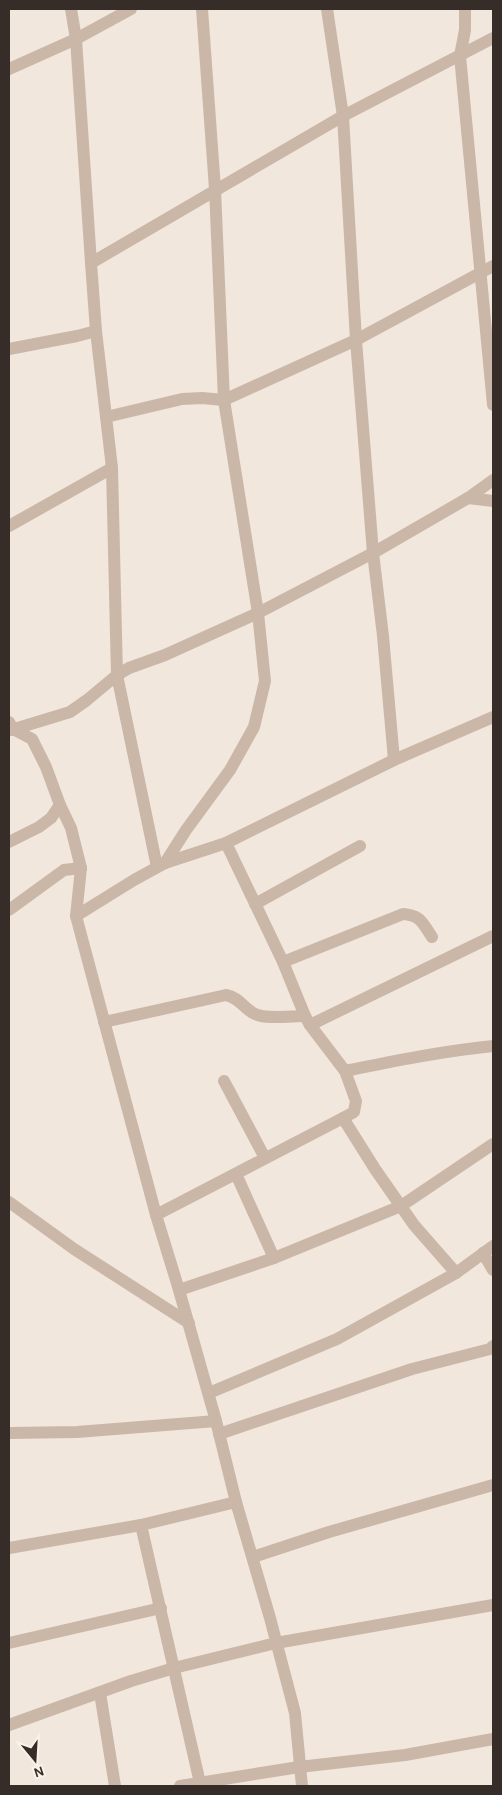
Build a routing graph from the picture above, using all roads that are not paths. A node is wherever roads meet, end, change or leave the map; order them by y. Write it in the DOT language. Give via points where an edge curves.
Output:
graph roads {
  1 [pos="71,9"];
  2 [pos="131,9"];
  3 [pos="202,9"];
  4 [pos="327,9"];
  5 [pos="465,9"];
  6 [pos="493,38"];
  7 [pos="76,39"];
  8 [pos="460,56"];
  9 [pos="9,69"];
  10 [pos="343,116"];
  11 [pos="215,189"];
  12 [pos="91,263"];
  13 [pos="493,266"];
  14 [pos="480,273"];
  15 [pos="96,331"];
  16 [pos="356,340"];
  17 [pos="9,349"];
  18 [pos="224,400"];
  19 [pos="493,405"];
  20 [pos="106,417"];
  21 [pos="112,468"];
  22 [pos="493,480"];
  23 [pos="468,498"];
  24 [pos="493,501"];
  25 [pos="9,526"];
  26 [pos="373,553"];
  27 [pos="258,613"];
  28 [pos="116,675"];
  29 [pos="493,717"];
  30 [pos="10,727"];
  31 [pos="394,760"];
  32 [pos="60,805"];
  33 [pos="9,842"];
  34 [pos="226,842"];
  35 [pos="360,846"];
  36 [pos="161,865"];
  37 [pos="81,868"];
  38 [pos="255,904"];
  39 [pos="9,910"];
  40 [pos="76,916"];
  41 [pos="493,936"];
  42 [pos="432,937"];
  43 [pos="283,962"];
  44 [pos="307,1020"];
  45 [pos="104,1022"];
  46 [pos="493,1046"];
  47 [pos="346,1071"];
  48 [pos="224,1081"];
  49 [pos="343,1118"];
  50 [pos="493,1144"];
  51 [pos="265,1158"];
  52 [pos="236,1174"];
  53 [pos="9,1202"];
  54 [pos="402,1206"];
  55 [pos="156,1215"];
  56 [pos="488,1250"];
  57 [pos="274,1258"];
  58 [pos="493,1270"];
  59 [pos="456,1273"];
  60 [pos="180,1290"];
  61 [pos="189,1323"];
  62 [pos="493,1346"];
  63 [pos="208,1393"];
  64 [pos="216,1421"];
  65 [pos="9,1433"];
  66 [pos="219,1434"];
  67 [pos="493,1485"];
  68 [pos="236,1502"];
  69 [pos="140,1525"];
  70 [pos="9,1548"];
  71 [pos="252,1557"];
  72 [pos="493,1606"];
  73 [pos="161,1608"];
  74 [pos="9,1643"];
  75 [pos="276,1643"];
  76 [pos="174,1668"];
  77 [pos="100,1693"];
  78 [pos="9,1725"];
  79 [pos="493,1739"];
  80 [pos="300,1767"];
  81 [pos="200,1783"];
  82 [pos="115,1786"];
  83 [pos="180,1786"];
  84 [pos="302,1786"];
  1 -- 7 [label="street"];
  2 -- 7 [label="street"];
  3 -- 11 [label="street"];
  4 -- 10 [label="street"];
  5 -- 8 [label="street"];
  6 -- 8 [label="street"];
  7 -- 9 [label="street"];
  7 -- 12 [label="street"];
  8 -- 10 [label="street"];
  8 -- 14 [label="street"];
  10 -- 11 [label="street"];
  10 -- 16 [label="street"];
  11 -- 12 [label="street"];
  11 -- 18 [label="street"];
  12 -- 15 [label="street"];
  13 -- 14 [label="street"];
  14 -- 16 [label="street"];
  14 -- 19 [label="street"];
  15 -- 17 [label="street"];
  15 -- 20 [label="street"];
  16 -- 18 [label="street"];
  16 -- 26 [label="street"];
  18 -- 20 [label="street" via="182,399"];
  18 -- 27 [label="street"];
  20 -- 21 [label="street"];
  21 -- 25 [label="street"];
  21 -- 28 [label="street"];
  22 -- 23 [label="street"];
  23 -- 24 [label="street"];
  23 -- 26 [label="street"];
  26 -- 27 [label="street"];
  26 -- 31 [label="street"];
  27 -- 28 [label="street"];
  27 -- 36 [label="street" via="265,681 254,727 230,770"];
  28 -- 30 [label="street" via="70,712"];
  28 -- 36 [label="street"];
  29 -- 31 [label="street"];
  30 -- 32 [label="street" via="32,739"];
  31 -- 34 [label="street"];
  32 -- 33 [label="street" via="51,818"];
  32 -- 37 [label="street" via="71,828"];
  34 -- 36 [label="street"];
  34 -- 38 [label="street"];
  35 -- 38 [label="street"];
  36 -- 40 [label="street"];
  37 -- 39 [label="street" via="64,870"];
  37 -- 40 [label="street"];
  38 -- 43 [label="street"];
  40 -- 45 [label="street"];
  41 -- 44 [label="street"];
  42 -- 43 [label="street" via="419,918 403,914"];
  43 -- 44 [label="street"];
  44 -- 45 [label="street" via="254,1014 239,1000 226,995"];
  44 -- 47 [label="street"];
  45 -- 55 [label="street"];
  46 -- 47 [label="street"];
  47 -- 49 [label="street" via="356,1105 354,1112"];
  48 -- 51 [label="street"];
  49 -- 51 [label="street"];
  49 -- 54 [label="street" via="374,1169"];
  50 -- 54 [label="street"];
  51 -- 52 [label="street"];
  52 -- 55 [label="street"];
  52 -- 57 [label="street"];
  53 -- 61 [label="street" via="74,1249"];
  54 -- 57 [label="street"];
  54 -- 59 [label="street" via="414,1225"];
  55 -- 60 [label="street"];
  56 -- 58 [label="street"];
  56 -- 59 [label="street"];
  57 -- 60 [label="street"];
  59 -- 63 [label="street" via="337,1339"];
  60 -- 61 [label="street"];
  61 -- 63 [label="street"];
  62 -- 66 [label="street" via="412,1369"];
  63 -- 64 [label="street"];
  64 -- 65 [label="street" via="77,1432"];
  64 -- 66 [label="street"];
  66 -- 68 [label="street"];
  67 -- 71 [label="street"];
  68 -- 69 [label="street"];
  68 -- 71 [label="street"];
  69 -- 70 [label="street"];
  69 -- 73 [label="street"];
  71 -- 75 [label="street"];
  72 -- 75 [label="street"];
  73 -- 74 [label="street"];
  73 -- 76 [label="street"];
  75 -- 76 [label="street"];
  75 -- 80 [label="street" via="294,1713"];
  76 -- 77 [label="street"];
  76 -- 81 [label="street"];
  77 -- 78 [label="street"];
  77 -- 82 [label="street"];
  79 -- 80 [label="street" via="405,1755"];
  80 -- 81 [label="street"];
  80 -- 84 [label="street"];
  81 -- 83 [label="street"];
}
